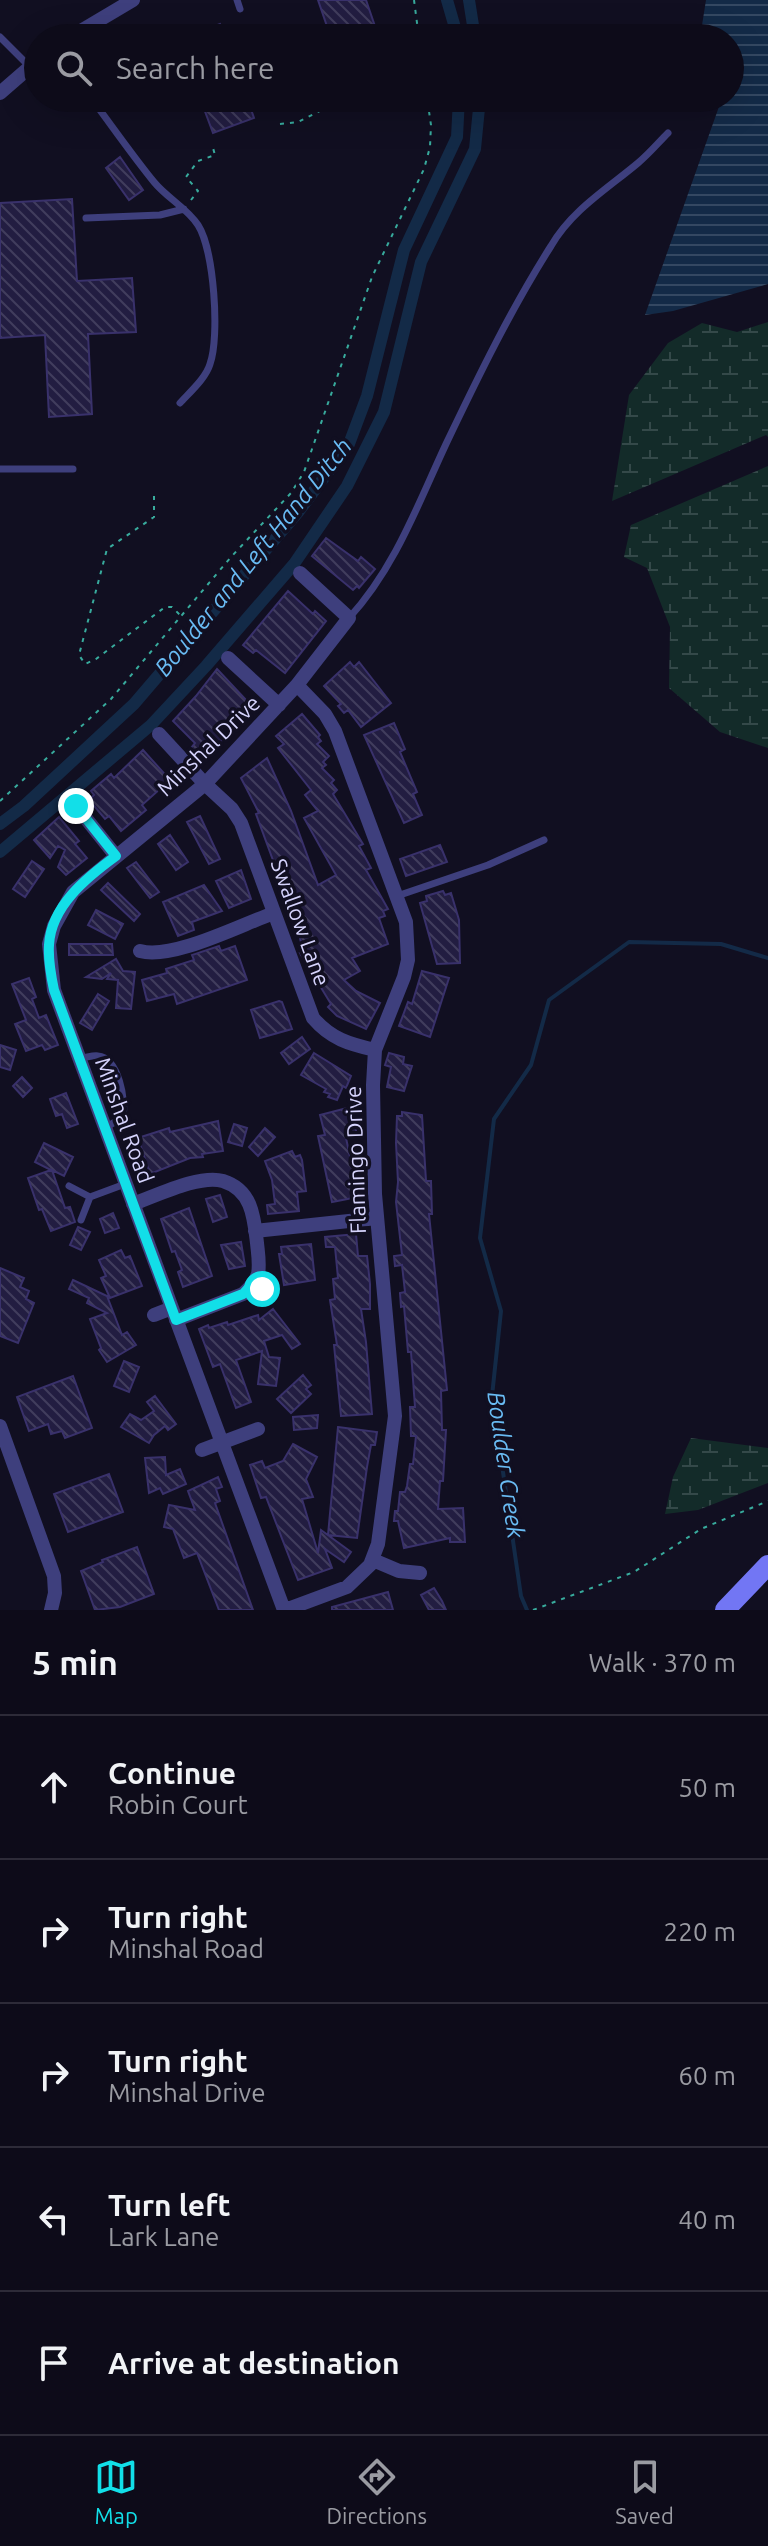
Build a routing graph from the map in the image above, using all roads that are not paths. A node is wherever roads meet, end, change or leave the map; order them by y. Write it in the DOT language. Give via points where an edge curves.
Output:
graph roads {
  1 [pos="133,0"];
  2 [pos="93,24"];
  3 [pos="0,37"];
  4 [pos="24,55"];
  5 [pos="24,72"];
  6 [pos="0,93"];
  7 [pos="102,112"];
  8 [pos="668,133"];
  9 [pos="186,211"];
  10 [pos="86,218"];
  11 [pos="180,403"];
  12 [pos="0,469"];
  13 [pos="73,469"];
  14 [pos="300,573"];
  15 [pos="349,618"];
  16 [pos="228,658"];
  17 [pos="297,685"];
  18 [pos="279,705"];
  19 [pos="159,734"];
  20 [pos="205,784"];
  21 [pos="76,806"];
  22 [pos="544,840"];
  23 [pos="116,856"];
  24 [pos="397,896"];
  25 [pos="274,913"];
  26 [pos="42,943"];
  27 [pos="140,951"];
  28 [pos="375,1050"];
  29 [pos="79,1058"];
  30 [pos="105,1128"];
  31 [pos="125,1184"];
  32 [pos="69,1186"];
  33 [pos="90,1197"];
  34 [pos="133,1204"];
  35 [pos="377,1218"];
  36 [pos="81,1220"];
  37 [pos="255,1231"];
  38 [pos="174,1314"];
  39 [pos="154,1315"];
  40 [pos="0,1426"];
  41 [pos="258,1429"];
  42 [pos="222,1443"];
  43 [pos="202,1450"];
  44 [pos="373,1560"];
  45 [pos="768,1565"];
  46 [pos="420,1573"];
  47 [pos="51,1610"];
  48 [pos="285,1610"];
  49 [pos="725,1610"];
  1 -- 2 [label="street"];
  3 -- 4 [label="lane"];
  5 -- 6 [label="street"];
  7 -- 9 [label="lane" via="156,184"];
  8 -- 15 [label="lane" via="583,206 552,243 497,340 388,567"];
  9 -- 10 [label="lane"];
  9 -- 11 [label="lane" via="209,253 216,327 210,367"];
  12 -- 13 [label="lane"];
  14 -- 15 [label="street"];
  15 -- 17 [label="street, Minshal Drive"];
  16 -- 18 [label="street"];
  17 -- 18 [label="street, Minshal Drive"];
  17 -- 24 [label="street, Flamingo Drive" via="335,731"];
  18 -- 20 [label="street, Minshal Drive"];
  19 -- 20 [label="street, Swallow Lane"];
  20 -- 23 [label="street, Minshal Drive"];
  20 -- 25 [label="street, Swallow Lane" via="241,823"];
  21 -- 23 [label="street"];
  22 -- 24 [label="lane"];
  23 -- 26 [label="street, Minshal Drive" via="73,892"];
  24 -- 28 [label="street, Flamingo Drive" via="408,932 408,960"];
  25 -- 27 [label="street" via="172,951"];
  25 -- 28 [label="street, Swallow Lane" via="313,1018 341,1042"];
  26 -- 29 [label="street, Minshal Road"];
  28 -- 35 [label="street, Flamingo Drive"];
  29 -- 30 [label="street, Minshal Road"];
  29 -- 30 [label="lane" via="100,1055 119,1079 123,1117"];
  30 -- 31 [label="street, Minshal Road"];
  31 -- 33 [label="lane"];
  31 -- 34 [label="street, Minshal Road"];
  32 -- 33 [label="lane"];
  33 -- 36 [label="lane"];
  34 -- 37 [label="street" via="199,1181 236,1180 252,1208"];
  34 -- 38 [label="street, Minshal Road"];
  35 -- 37 [label="street"];
  35 -- 44 [label="street, Flamingo Drive" via="395,1416"];
  37 -- 38 [label="street" via="258,1286"];
  38 -- 39 [label="street"];
  38 -- 42 [label="street, Minshal Road"];
  40 -- 47 [label="street" via="54,1576"];
  41 -- 42 [label="street"];
  42 -- 43 [label="street"];
  42 -- 48 [label="street, Minshal Road"];
  44 -- 46 [label="street"];
  44 -- 48 [label="street" via="347,1587"];
  45 -- 49 [label="main road"];
}
